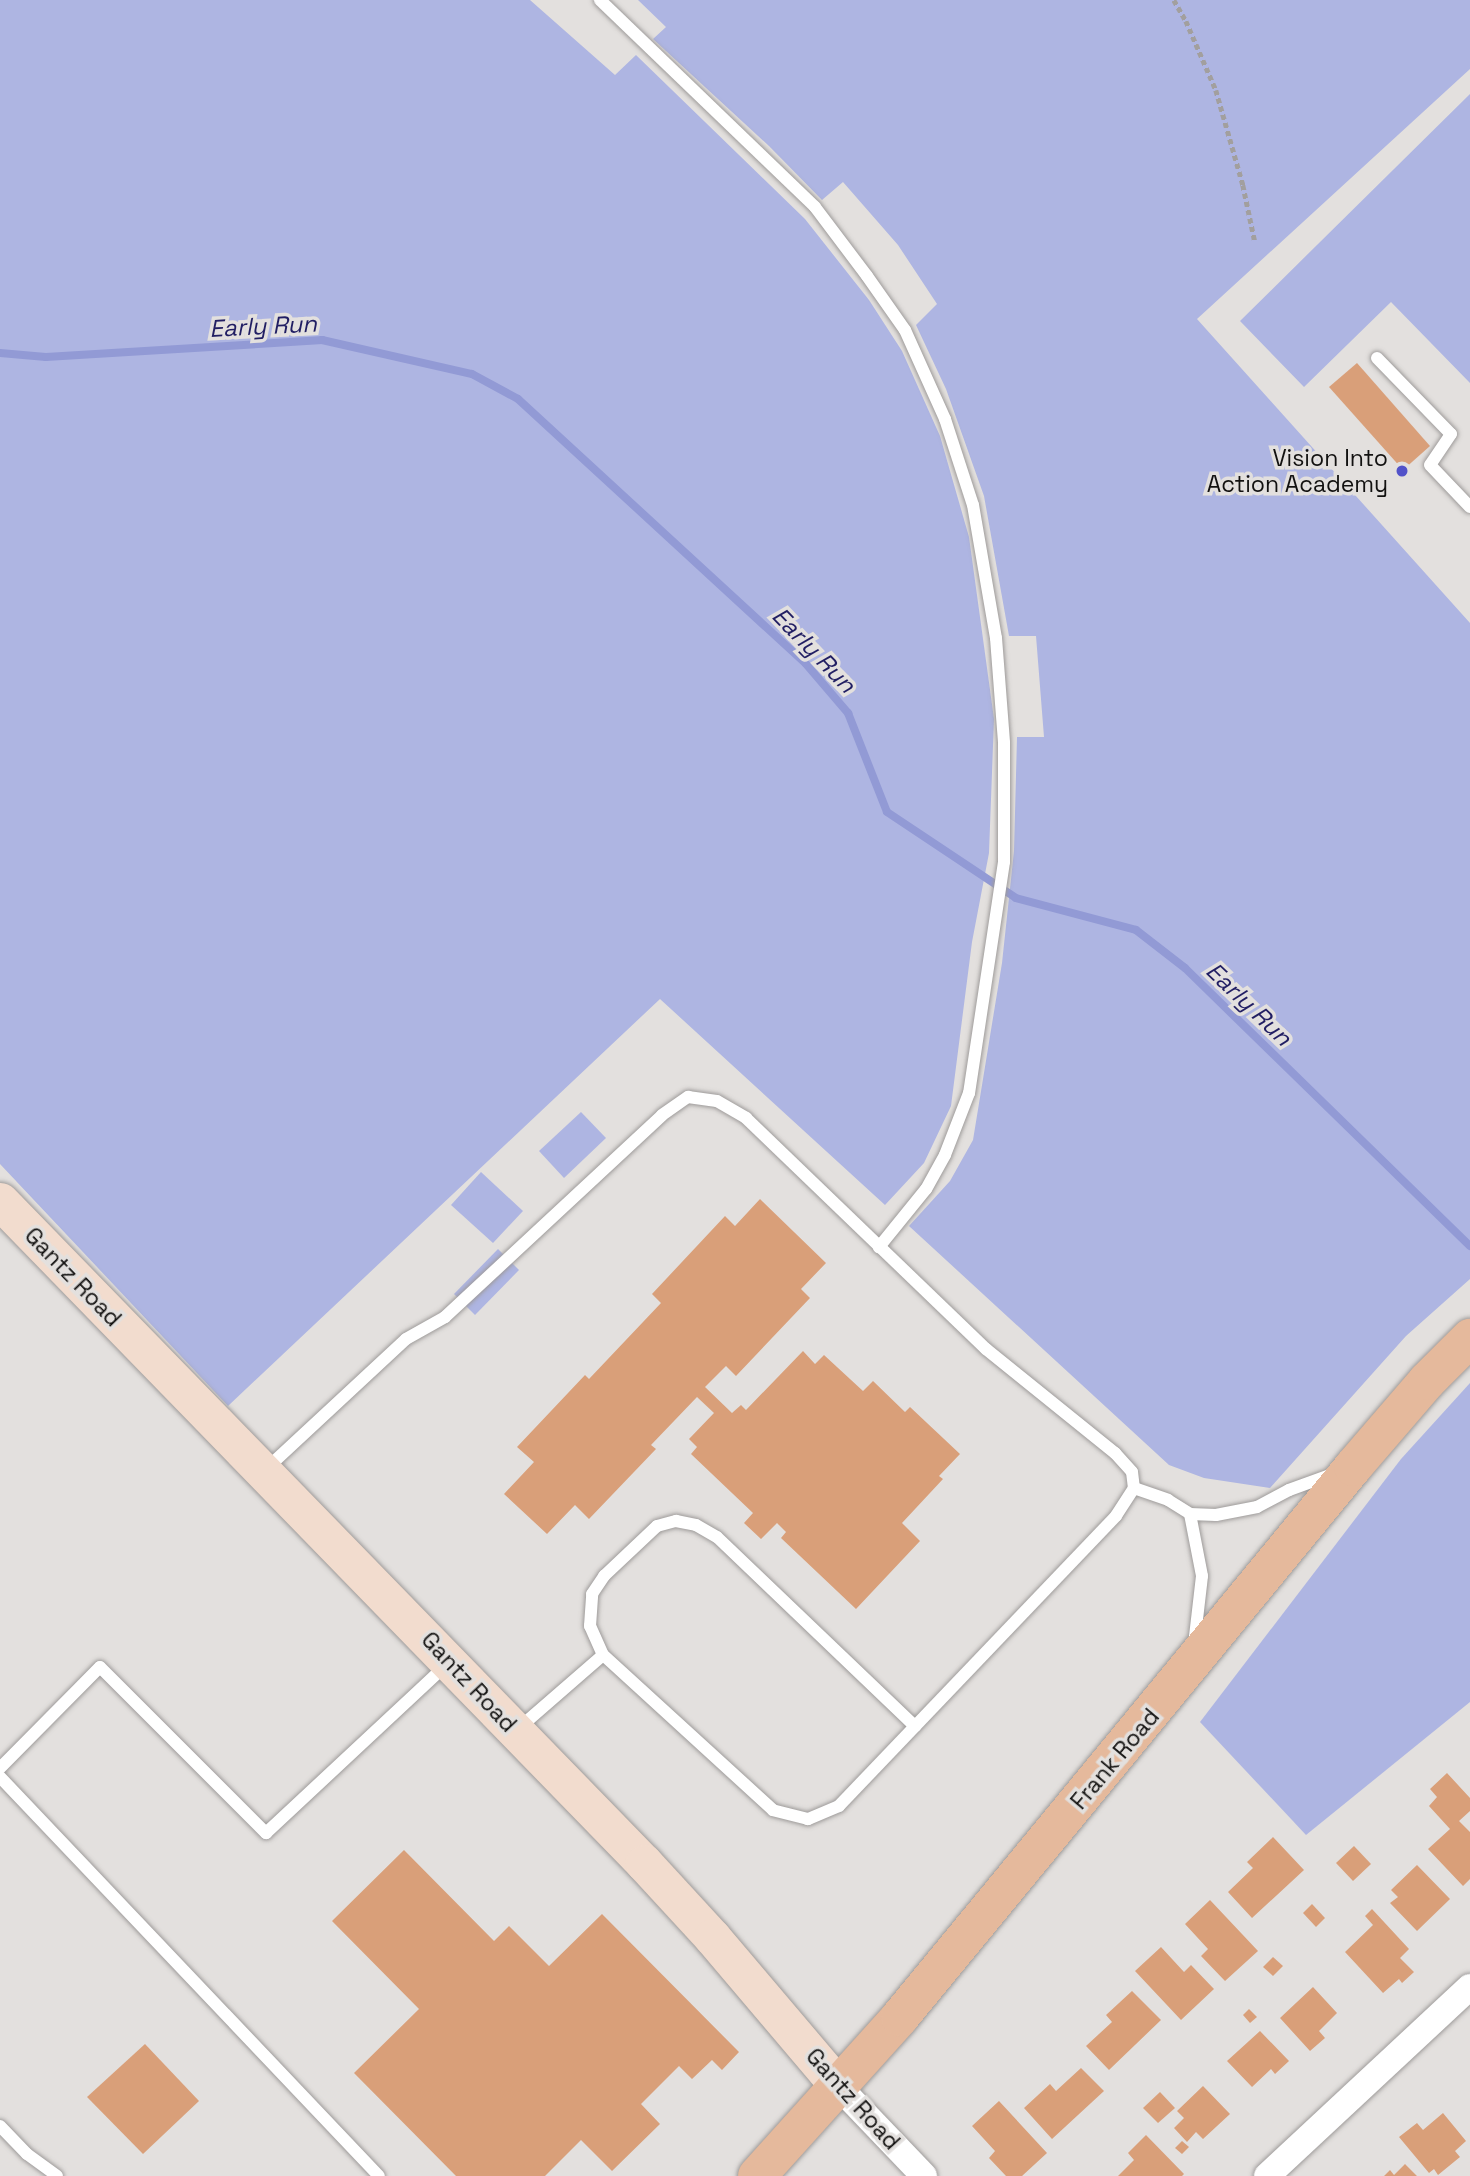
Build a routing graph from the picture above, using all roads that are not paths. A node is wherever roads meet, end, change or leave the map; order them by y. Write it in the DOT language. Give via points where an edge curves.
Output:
graph roads {
  1 [pos="600,0"];
  2 [pos="1377,358"];
  3 [pos="1470,507"];
  4 [pos="0,1201"];
  5 [pos="879,1247"];
  6 [pos="1470,1338"];
  7 [pos="1353,1467"];
  8 [pos="263,1471"];
  9 [pos="1134,1488"];
  10 [pos="1190,1514"];
  11 [pos="603,1655"];
  12 [pos="450,1661"];
  13 [pos="1192,1666"];
  14 [pos="915,1726"];
  15 [pos="515,1732"];
  16 [pos="0,1768"];
  17 [pos="0,1777"];
  18 [pos="1470,1987"];
  19 [pos="839,2087"];
  20 [pos="0,2126"];
  21 [pos="57,2176"];
  22 [pos="379,2176"];
  23 [pos="757,2176"];
  24 [pos="924,2176"];
  25 [pos="1266,2176"];
  1 -- 5 [label="lane" via="815,207 905,330 945,419 973,505 996,638 1004,743 1004,862 998,911 969,1093 926,1189"];
  2 -- 3 [label="lane" via="1451,434 1430,465"];
  4 -- 8 [label="main road, Gantz Road"];
  5 -- 8 [label="lane" via="746,1118 717,1101 688,1097 662,1115 445,1317 406,1339"];
  5 -- 9 [label="lane" via="986,1349 1115,1453 1132,1472"];
  6 -- 7 [label="main road, Frank Road"];
  7 -- 10 [label="lane" via="1257,1507 1216,1515"];
  7 -- 13 [label="main road, Frank Road"];
  8 -- 12 [label="main road, Gantz Road"];
  9 -- 10 [label="lane"];
  9 -- 14 [label="lane" via="1116,1516"];
  10 -- 13 [label="lane" via="1202,1576"];
  11 -- 14 [label="lane" via="773,1810 808,1819 839,1806"];
  11 -- 14 [label="lane" via="590,1626 592,1594 604,1576 657,1526 676,1521 696,1525 716,1537"];
  11 -- 15 [label="lane"];
  12 -- 15 [label="main road, Gantz Road"];
  12 -- 16 [label="lane" via="266,1833 100,1667"];
  13 -- 19 [label="main road, Frank Road"];
  15 -- 19 [label="main road, Gantz Road" via="703,1928"];
  17 -- 22 [label="lane"];
  18 -- 25 [label="street"];
  19 -- 23 [label="main road, Frank Road"];
  19 -- 24 [label="street, Gantz Road"];
  20 -- 21 [label="lane"];
}
